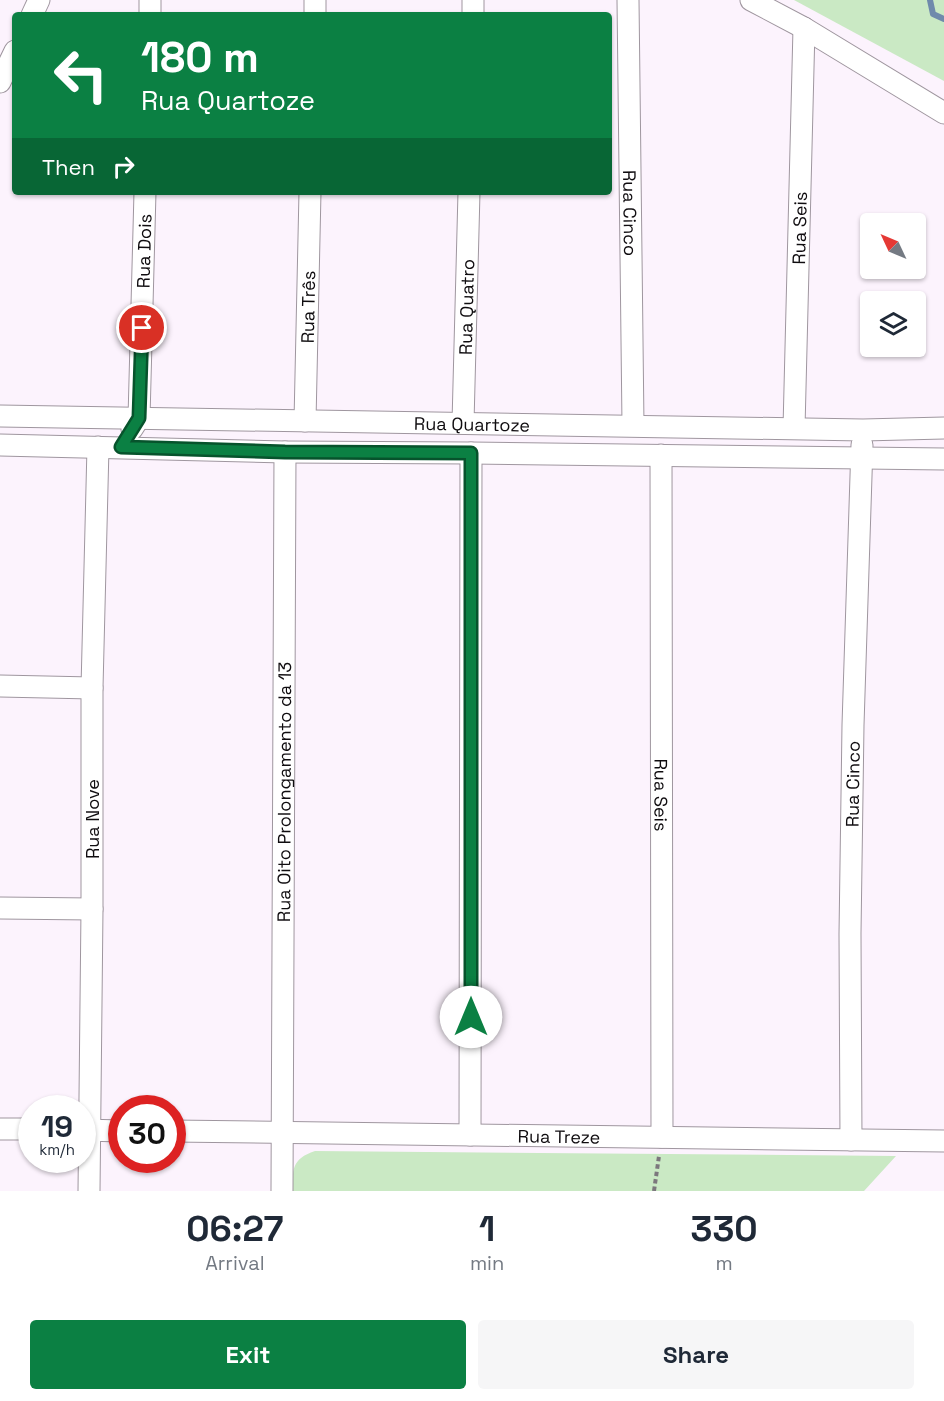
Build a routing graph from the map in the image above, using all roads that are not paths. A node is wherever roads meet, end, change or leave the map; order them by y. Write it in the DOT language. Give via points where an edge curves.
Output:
graph roads {
  1 [pos="628,0"];
  2 [pos="751,0"];
  3 [pos="804,28"];
  4 [pos="12,57"];
  5 [pos="0,82"];
  6 [pos="944,113"];
  7 [pos="145,195"];
  8 [pos="310,195"];
  9 [pos="469,195"];
  10 [pos="0,416"];
  11 [pos="139,418"];
  12 [pos="305,421"];
  13 [pos="463,423"];
  14 [pos="633,425"];
  15 [pos="794,428"];
  16 [pos="944,428"];
  17 [pos="863,430"];
  18 [pos="0,446"];
  19 [pos="98,447"];
  20 [pos="121,447"];
  21 [pos="285,452"];
  22 [pos="471,453"];
  23 [pos="661,455"];
  24 [pos="861,458"];
  25 [pos="944,459"];
  26 [pos="0,686"];
  27 [pos="92,688"];
  28 [pos="0,908"];
  29 [pos="92,909"];
  30 [pos="87,1095"];
  31 [pos="0,1129"];
  32 [pos="18,1130"];
  33 [pos="186,1131"];
  34 [pos="283,1133"];
  35 [pos="471,1135"];
  36 [pos="662,1137"];
  37 [pos="851,1140"];
  38 [pos="944,1141"];
  39 [pos="87,1173"];
  40 [pos="88,1191"];
  41 [pos="282,1191"];
  1 -- 14 [label="street, Rua Cinco"];
  2 -- 3 [label="street"];
  3 -- 6 [label="street"];
  3 -- 15 [label="street, Rua Seis"];
  4 -- 5 [label="street"];
  7 -- 11 [label="street, Rua Dois"];
  8 -- 12 [label="street, Rua Três"];
  9 -- 13 [label="street, Rua Quatro"];
  10 -- 11 [label="street, Rua Quartoze"];
  11 -- 12 [label="street, Rua Quartoze"];
  11 -- 20 [label="street"];
  12 -- 13 [label="street, Rua Quartoze"];
  13 -- 14 [label="street, Rua Quartoze"];
  14 -- 15 [label="street, Rua Quartoze"];
  15 -- 17 [label="street, Rua Quartoze"];
  16 -- 17 [label="street, Rua Quartoze"];
  17 -- 24 [label="street, Rua Cinco"];
  18 -- 19 [label="street, Rua Quartoze"];
  19 -- 20 [label="street, Rua Quartoze"];
  19 -- 27 [label="street, Rua Nove"];
  20 -- 21 [label="street, Rua Quartoze"];
  21 -- 22 [label="street, Rua Quartoze"];
  21 -- 34 [label="street, Rua Oito Prolongamento da 13"];
  22 -- 23 [label="street, Rua Quartoze"];
  22 -- 35 [label="street"];
  23 -- 24 [label="street, Rua Quartoze"];
  23 -- 36 [label="street, Rua Seis"];
  24 -- 25 [label="street, Rua Quartoze"];
  24 -- 37 [label="street, Rua Cinco" via="850,911"];
  26 -- 27 [label="street"];
  27 -- 29 [label="street, Rua Nove"];
  28 -- 29 [label="street"];
  29 -- 30 [label="street, Rua Nove"];
  31 -- 32 [label="street"];
  33 -- 34 [label="street, Rua Treze"];
  34 -- 35 [label="street, Rua Treze"];
  34 -- 41 [label="street, Rua Oito Prolongamento da 13"];
  35 -- 36 [label="street, Rua Treze"];
  36 -- 37 [label="street, Rua Treze"];
  37 -- 38 [label="street, Rua Treze"];
  39 -- 40 [label="street, Rua Nove"];
}
